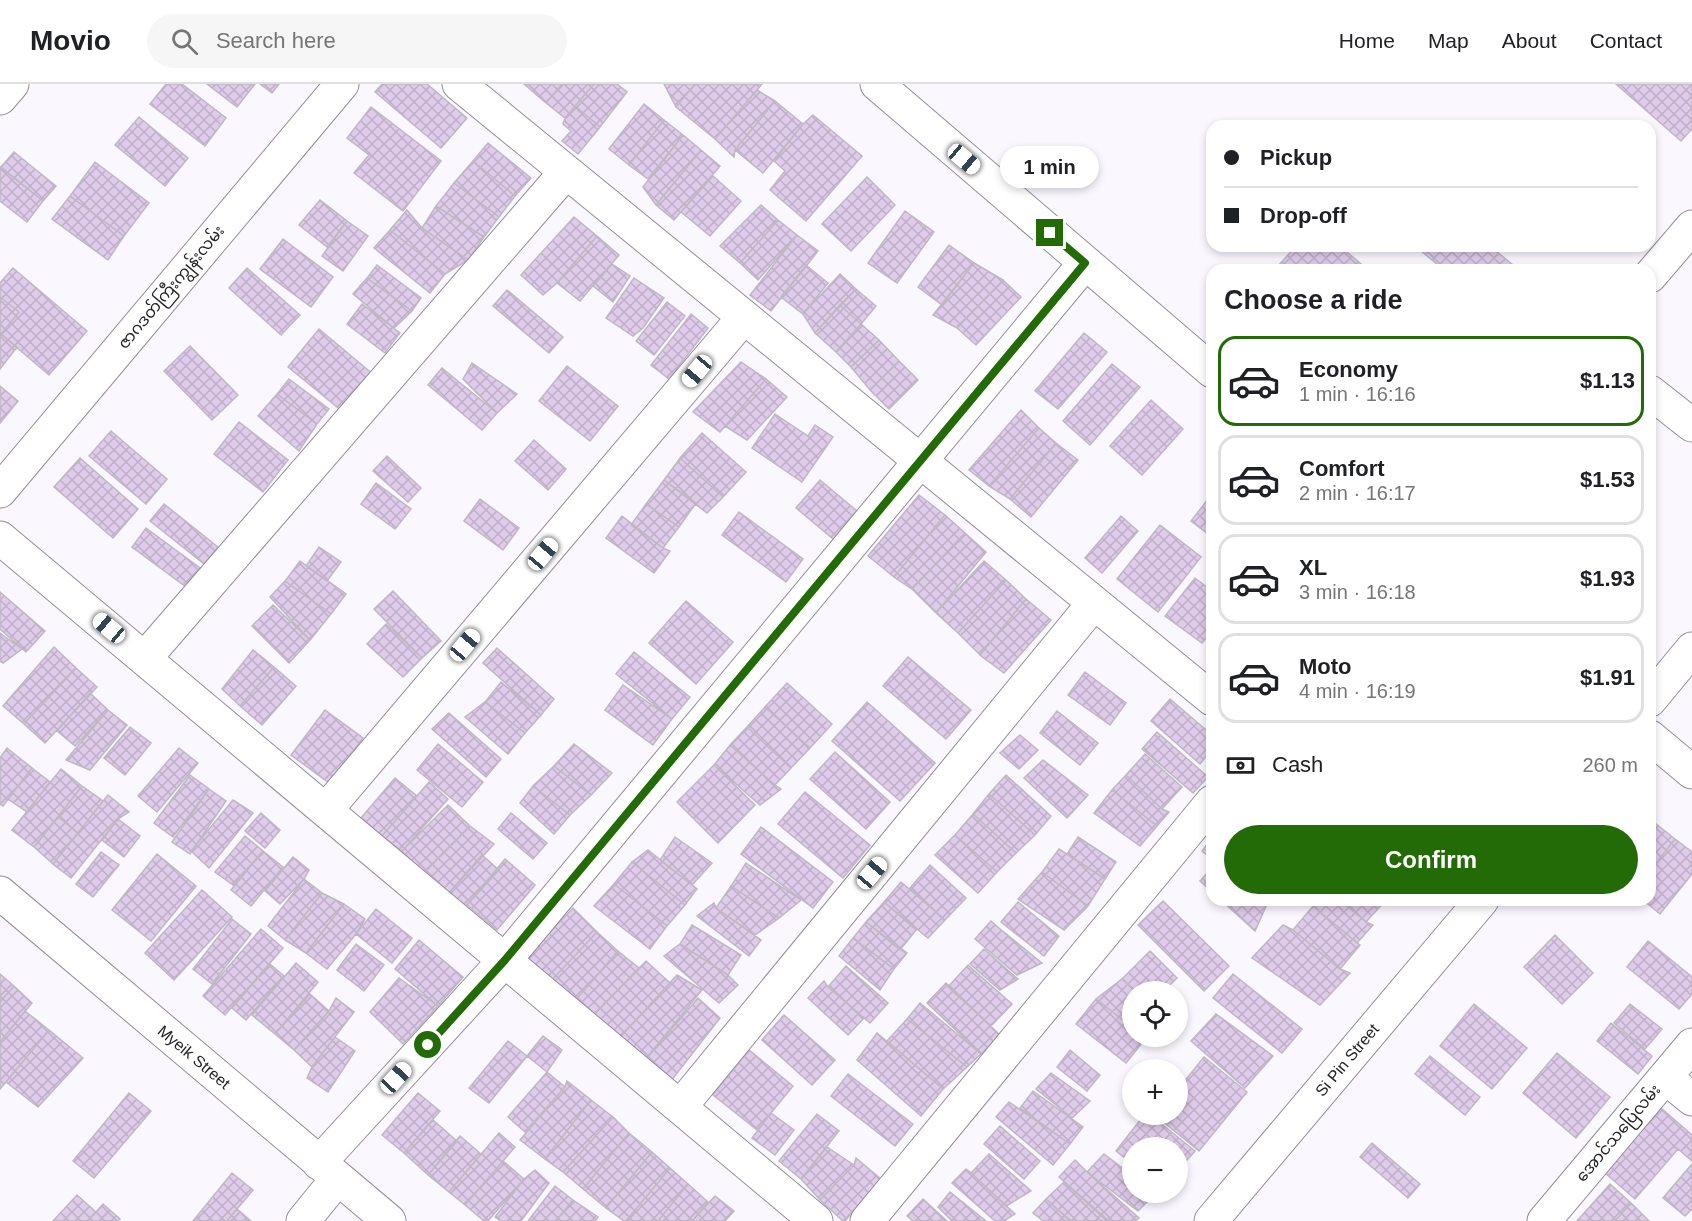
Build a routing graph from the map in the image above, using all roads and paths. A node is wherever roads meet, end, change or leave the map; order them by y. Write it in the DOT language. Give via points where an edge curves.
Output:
graph roads {
  1 [pos="12,84"];
  2 [pos="342,84"];
  3 [pos="459,84"];
  4 [pos="878,84"];
  5 [pos="0,98"];
  6 [pos="566,172"];
  7 [pos="1692,227"];
  8 [pos="1085,263"];
  9 [pos="1656,269"];
  10 [pos="744,317"];
  11 [pos="1206,366"];
  12 [pos="1656,397"];
  13 [pos="1692,425"];
  14 [pos="922,462"];
  15 [pos="0,491"];
  16 [pos="0,538"];
  17 [pos="1094,603"];
  18 [pos="1692,649"];
  19 [pos="145,658"];
  20 [pos="1656,693"];
  21 [pos="1206,694"];
  22 [pos="1656,743"];
  23 [pos="1692,772"];
  24 [pos="1206,809"];
  25 [pos="326,810"];
  26 [pos="0,893"];
  27 [pos="1477,906"];
  28 [pos="505,960"];
  29 [pos="1692,1045"];
  30 [pos="1665,1077"];
  31 [pos="1692,1100"];
  32 [pos="680,1107"];
  33 [pos="329,1171"];
  34 [pos="303,1221"];
  35 [pos="389,1221"];
  36 [pos="816,1221"];
  37 [pos="867,1221"];
  38 [pos="1211,1221"];
  39 [pos="1544,1221"];
  1 -- 5 [label="street"];
  2 -- 15 [label="street, ဇာဂဒတ်ကြီးကျွန်းလမ်း"];
  3 -- 6 [label="street"];
  4 -- 8 [label="street"];
  6 -- 10 [label="street"];
  6 -- 19 [label="street"];
  7 -- 9 [label="street"];
  8 -- 11 [label="street"];
  8 -- 14 [label="street"];
  10 -- 14 [label="street"];
  10 -- 25 [label="street"];
  12 -- 13 [label="street"];
  14 -- 17 [label="street"];
  14 -- 28 [label="street"];
  16 -- 19 [label="street"];
  17 -- 21 [label="street"];
  17 -- 32 [label="street"];
  18 -- 20 [label="street"];
  19 -- 25 [label="street"];
  22 -- 23 [label="street"];
  24 -- 37 [label="street"];
  25 -- 28 [label="street"];
  26 -- 33 [label="street, Myeik Street"];
  27 -- 38 [label="street, Si Pin Street"];
  28 -- 32 [label="street"];
  28 -- 33 [label="street"];
  29 -- 30 [label="street, အောင်သပြေလမ်း"];
  30 -- 31 [label="street"];
  30 -- 39 [label="street, အောင်သပြေလမ်း"];
  32 -- 36 [label="street"];
  33 -- 34 [label="street"];
  33 -- 35 [label="street, Myeik Street"];
}
